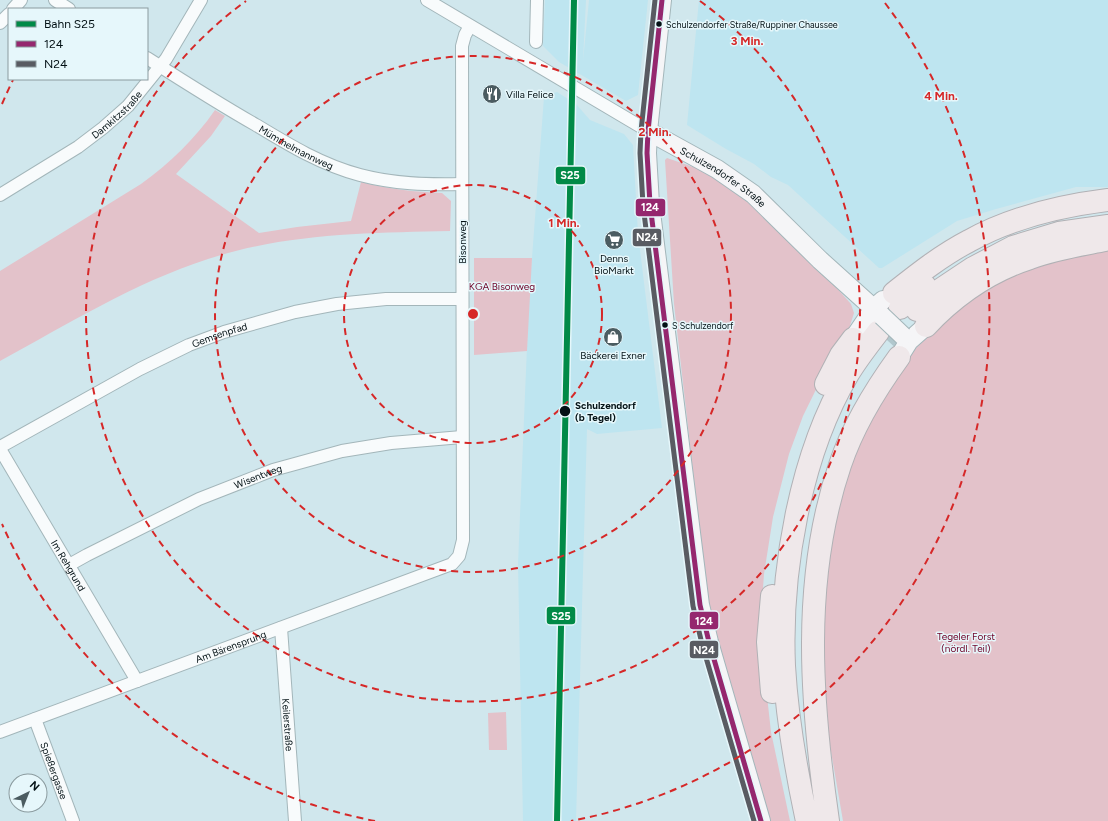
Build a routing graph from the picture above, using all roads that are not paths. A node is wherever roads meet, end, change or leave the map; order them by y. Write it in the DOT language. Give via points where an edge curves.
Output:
graph roads {
  1 [pos="21,0"];
  2 [pos="55,0"];
  3 [pos="201,0"];
  4 [pos="427,0"];
  5 [pos="538,0"];
  6 [pos="662,0"];
  7 [pos="14,8"];
  8 [pos="67,8"];
  9 [pos="8,15"];
  10 [pos="0,23"];
  11 [pos="470,26"];
  12 [pos="536,42"];
  13 [pos="148,59"];
  14 [pos="160,67"];
  15 [pos="648,131"];
  16 [pos="462,184"];
  17 [pos="0,195"];
  18 [pos="1108,200"];
  19 [pos="1108,214"];
  20 [pos="1108,226"];
  21 [pos="1108,240"];
  22 [pos="462,299"];
  23 [pos="896,325"];
  24 [pos="853,339"];
  25 [pos="462,437"];
  26 [pos="0,448"];
  27 [pos="459,556"];
  28 [pos="69,565"];
  29 [pos="281,628"];
  30 [pos="137,681"];
  31 [pos="35,719"];
  32 [pos="0,732"];
  33 [pos="73,821"];
  34 [pos="295,821"];
  35 [pos="761,821"];
  36 [pos="800,821"];
  37 [pos="807,821"];
  38 [pos="822,821"];
  39 [pos="828,821"];
  1 -- 7 [label="street"];
  2 -- 8 [label="street"];
  3 -- 14 [label="street, Damkitzstraße"];
  4 -- 11 [label="street, Schulzendorfer Straße"];
  5 -- 12 [label="street"];
  6 -- 15 [label="street"];
  9 -- 10 [label="street"];
  11 -- 15 [label="street, Schulzendorfer Straße"];
  11 -- 16 [label="street, Bisonweg" via="462,46"];
  13 -- 14 [label="street, Mümmelmannweg"];
  14 -- 16 [label="street, Mümmelmannweg" via="298,150 334,166 371,177 412,184"];
  14 -- 17 [label="street, Damkitzstraße" via="128,106 103,128 78,147"];
  15 -- 23 [label="street, Schulzendorfer Straße" via="717,169 753,194 820,260"];
  15 -- 35 [label="street" via="650,204 700,605"];
  16 -- 22 [label="street, Bisonweg"];
  18 -- 23 [label="highway" via="1054,209 1014,220 969,240 946,254"];
  19 -- 23 [label="highway" via="1059,221 1005,238 954,265 928,283"];
  20 -- 23 [label="highway" via="1058,233 1013,247 973,268 937,292"];
  21 -- 23 [label="highway" via="1030,258 993,274 942,309"];
  22 -- 25 [label="street, Bisonweg"];
  22 -- 26 [label="street, Gemsenpfad" via="386,299 337,304 295,312 224,332 189,345 140,369"];
  23 -- 24 [label="street"];
  23 -- 37 [label="highway" via="864,350 830,409 811,460 793,538 786,596 784,665 790,729"];
  23 -- 38 [label="highway" via="855,388 842,414 828,448 808,521 798,602 799,697 807,756"];
  23 -- 39 [label="highway" via="881,383 840,464 821,537 812,640 819,755"];
  24 -- 36 [label="highway" via="817,402 803,437 783,508 777,542 768,642 769,669 772,695"];
  25 -- 27 [label="street, Bisonweg" via="463,540"];
  25 -- 28 [label="street, Wisentweg" via="391,443 342,451 273,470 199,499"];
  26 -- 28 [label="street, Im Rehgrund"];
  27 -- 29 [label="street, Am Bärensprung" via="452,564"];
  28 -- 30 [label="street, Im Rehgrund"];
  29 -- 30 [label="street, Am Bärensprung"];
  29 -- 34 [label="street, Keilerstraße"];
  30 -- 31 [label="street, Am Bärensprung"];
  31 -- 32 [label="street, Am Bärensprung"];
  31 -- 33 [label="street, Spießergasse"];
}
